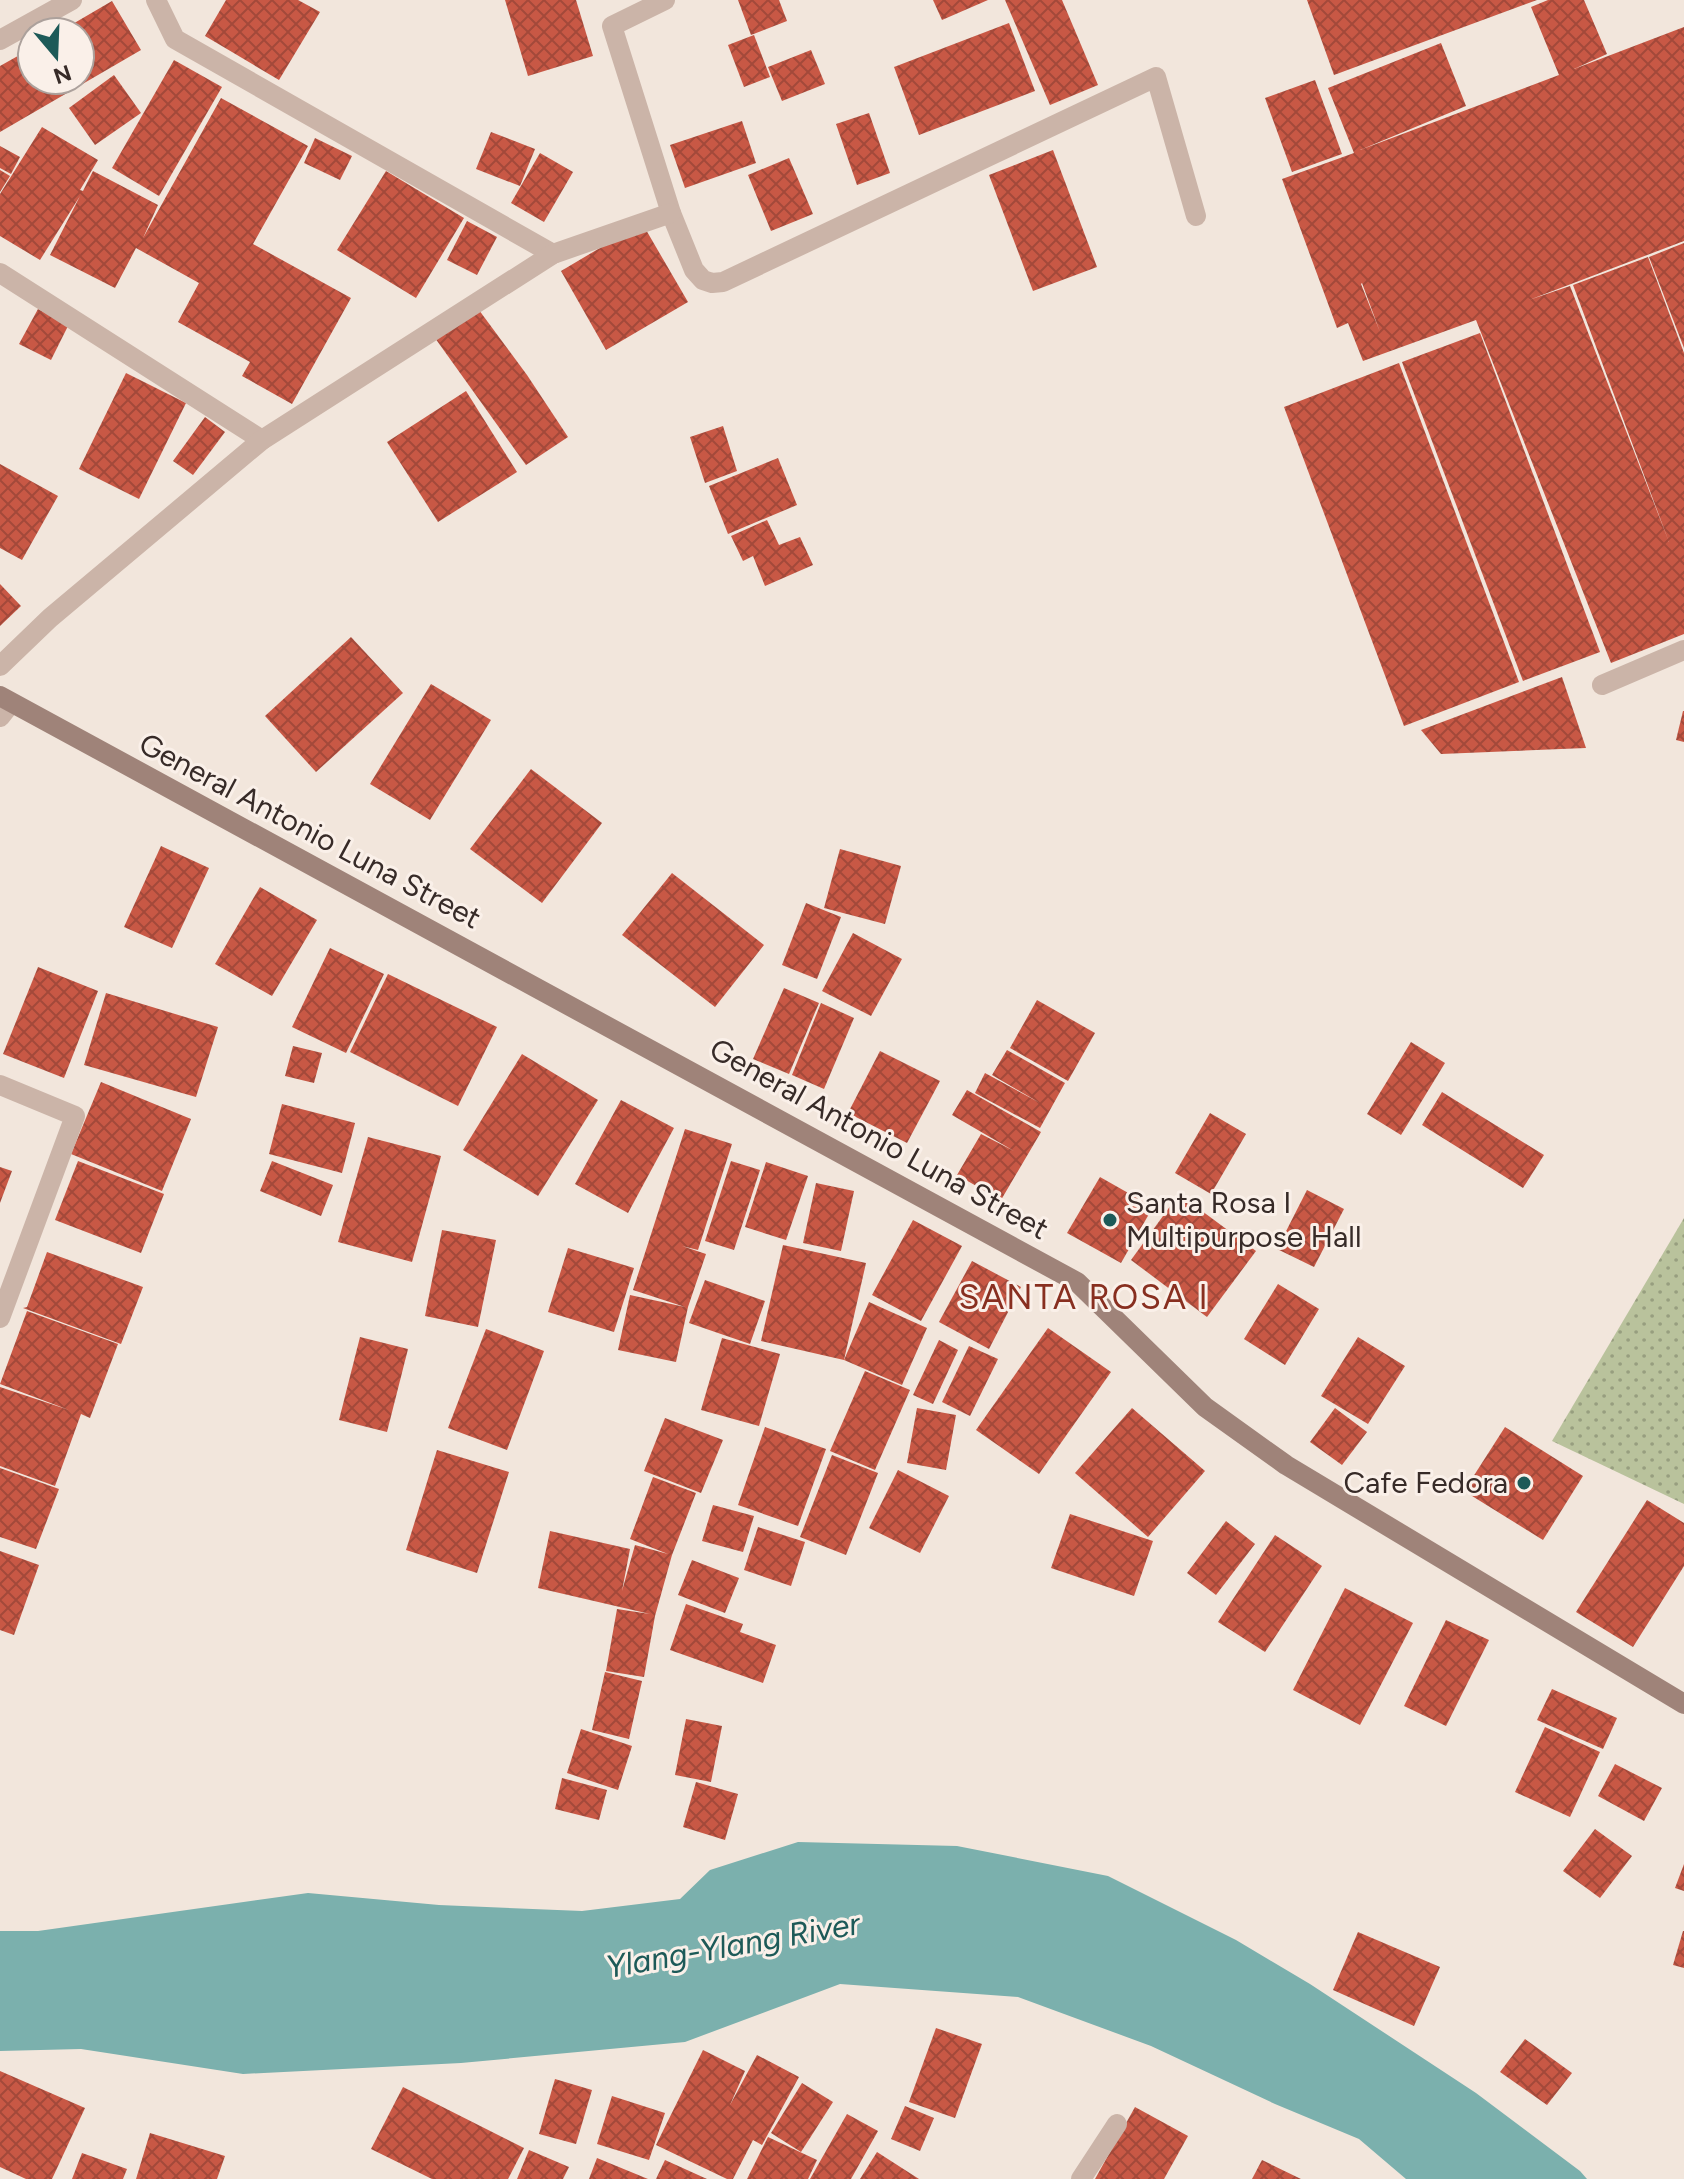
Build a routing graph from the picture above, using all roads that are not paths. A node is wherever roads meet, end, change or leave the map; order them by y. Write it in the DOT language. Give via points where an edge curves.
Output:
graph roads {
  1 [pos="72,0"];
  2 [pos="156,0"];
  3 [pos="665,0"];
  4 [pos="0,40"];
  5 [pos="671,213"];
  6 [pos="1196,216"];
  7 [pos="553,254"];
  8 [pos="0,273"];
  9 [pos="262,440"];
  10 [pos="1684,650"];
  11 [pos="0,666"];
  12 [pos="1602,685"];
  13 [pos="4,705"];
  14 [pos="0,1085"];
  15 [pos="0,1318"];
  16 [pos="1684,1704"];
  17 [pos="1117,2124"];
  18 [pos="1081,2179"];
  1 -- 4 [label="street"];
  2 -- 7 [label="street" via="175,39"];
  3 -- 5 [label="street" via="612,26"];
  5 -- 6 [label="street" via="694,270 703,280 723,282 1156,77"];
  5 -- 7 [label="street"];
  7 -- 9 [label="street"];
  8 -- 9 [label="street"];
  9 -- 11 [label="street"];
  10 -- 12 [label="street"];
  13 -- 16 [label="main road, General Antonio Luna Street" via="1077,1282 1205,1407 1286,1465"];
  14 -- 15 [label="street" via="75,1116"];
  17 -- 18 [label="street"];
}
